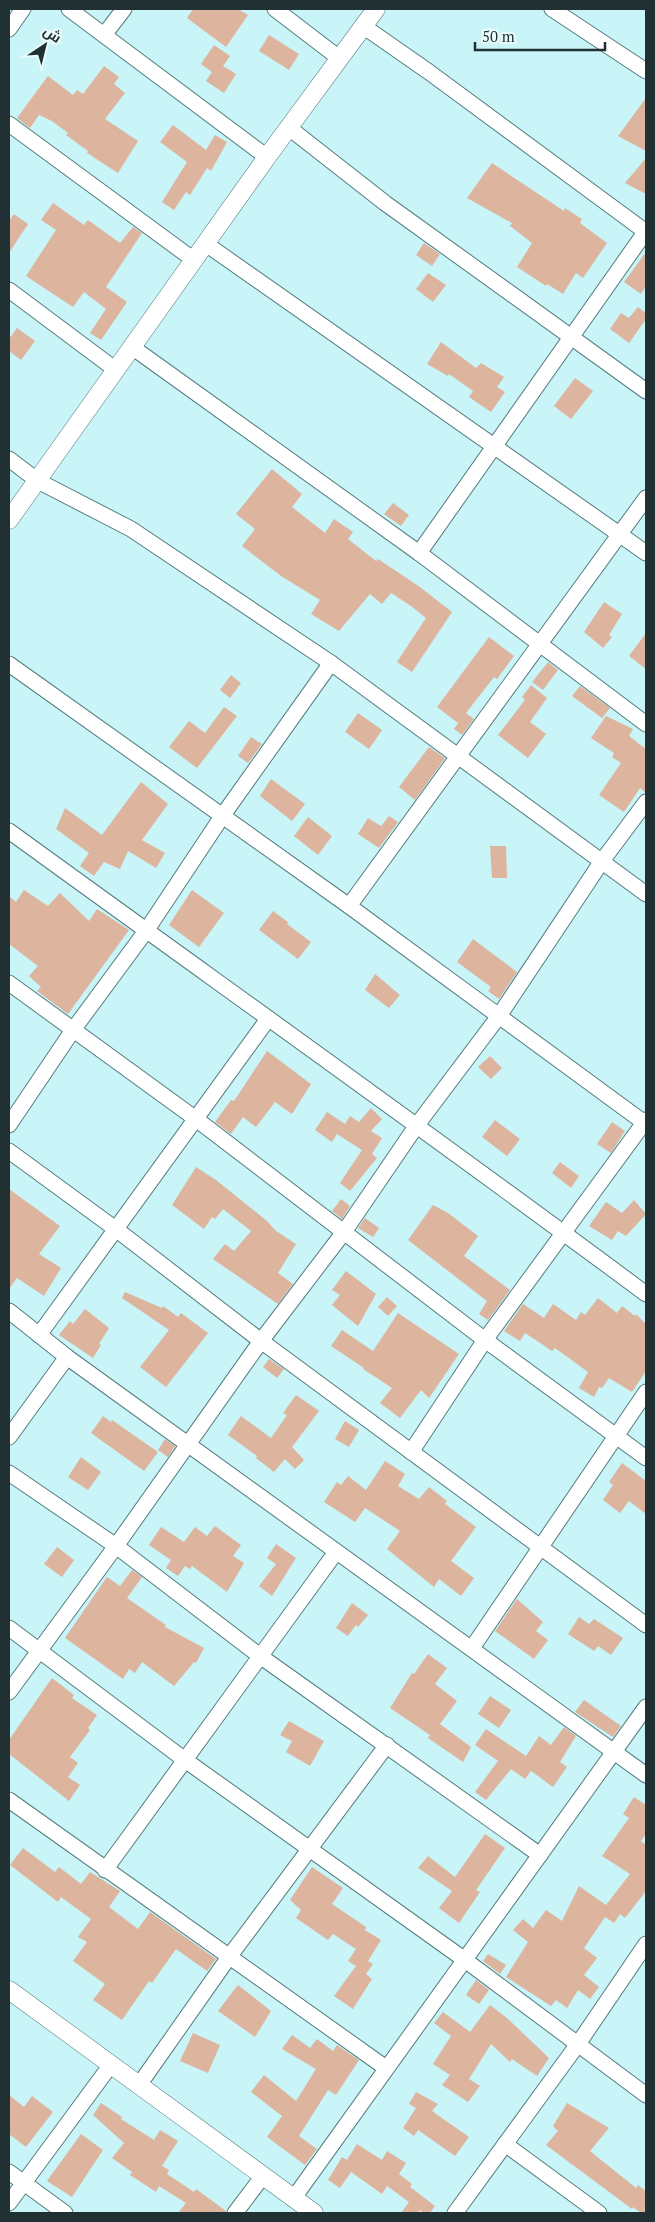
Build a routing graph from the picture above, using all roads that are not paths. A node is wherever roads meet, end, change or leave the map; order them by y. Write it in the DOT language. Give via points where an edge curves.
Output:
graph roads {
  1 [pos="23,9"];
  2 [pos="68,9"];
  3 [pos="124,9"];
  4 [pos="275,9"];
  5 [pos="376,9"];
  6 [pos="552,9"];
  7 [pos="363,26"];
  8 [pos="9,29"];
  9 [pos="104,36"];
  10 [pos="339,58"];
  11 [pos="646,71"];
  12 [pos="9,124"];
  13 [pos="288,127"];
  14 [pos="267,157"];
  15 [pos="646,231"];
  16 [pos="206,244"];
  17 [pos="194,260"];
  18 [pos="10,294"];
  19 [pos="572,337"];
  20 [pos="132,347"];
  21 [pos="116,370"];
  22 [pos="646,391"];
  23 [pos="495,446"];
  24 [pos="9,459"];
  25 [pos="38,480"];
  26 [pos="646,498"];
  27 [pos="9,520"];
  28 [pos="620,534"];
  29 [pos="419,553"];
  30 [pos="646,553"];
  31 [pos="540,643"];
  32 [pos="331,663"];
  33 [pos="9,664"];
  34 [pos="646,724"];
  35 [pos="459,755"];
  36 [pos="646,802"];
  37 [pos="223,815"];
  38 [pos="9,831"];
  39 [pos="602,861"];
  40 [pos="646,894"];
  41 [pos="349,906"];
  42 [pos="146,931"];
  43 [pos="9,983"];
  44 [pos="499,1016"];
  45 [pos="268,1019"];
  46 [pos="74,1030"];
  47 [pos="196,1119"];
  48 [pos="646,1123"];
  49 [pos="9,1125"];
  50 [pos="417,1125"];
  51 [pos="9,1151"];
  52 [pos="117,1230"];
  53 [pos="344,1232"];
  54 [pos="565,1234"];
  55 [pos="646,1294"];
  56 [pos="9,1311"];
  57 [pos="39,1335"];
  58 [pos="486,1340"];
  59 [pos="262,1341"];
  60 [pos="67,1356"];
  61 [pos="646,1392"];
  62 [pos="9,1437"];
  63 [pos="616,1437"];
  64 [pos="190,1444"];
  65 [pos="411,1452"];
  66 [pos="646,1458"];
  67 [pos="9,1473"];
  68 [pos="116,1546"];
  69 [pos="540,1547"];
  70 [pos="336,1552"];
  71 [pos="646,1625"];
  72 [pos="9,1628"];
  73 [pos="472,1648"];
  74 [pos="40,1650"];
  75 [pos="260,1656"];
  76 [pos="9,1692"];
  77 [pos="646,1707"];
  78 [pos="388,1746"];
  79 [pos="614,1751"];
  80 [pos="184,1760"];
  81 [pos="646,1775"];
  82 [pos="9,1800"];
  83 [pos="310,1848"];
  84 [pos="540,1855"];
  85 [pos="105,1870"];
  86 [pos="646,1944"];
  87 [pos="229,1957"];
  88 [pos="464,1960"];
  89 [pos="9,1990"];
  90 [pos="578,2044"];
  91 [pos="110,2066"];
  92 [pos="386,2068"];
  93 [pos="139,2085"];
  94 [pos="646,2095"];
  95 [pos="505,2144"];
  96 [pos="9,2172"];
  97 [pos="263,2176"];
  98 [pos="23,2182"];
  99 [pos="294,2199"];
  100 [pos="9,2203"];
  101 [pos="66,2213"];
  102 [pos="235,2213"];
  103 [pos="314,2213"];
  104 [pos="455,2213"];
  105 [pos="599,2213"];
  1 -- 8 [label="street"];
  2 -- 9 [label="street"];
  3 -- 9 [label="street"];
  4 -- 10 [label="street"];
  5 -- 7 [label="street"];
  6 -- 11 [label="street"];
  7 -- 10 [label="street"];
  7 -- 15 [label="street"];
  9 -- 14 [label="street"];
  10 -- 13 [label="street"];
  12 -- 17 [label="street"];
  13 -- 14 [label="street"];
  13 -- 19 [label="street" via="385,203"];
  14 -- 16 [label="street"];
  15 -- 19 [label="street"];
  16 -- 17 [label="street"];
  16 -- 23 [label="street"];
  17 -- 20 [label="street"];
  18 -- 21 [label="street"];
  19 -- 22 [label="street"];
  19 -- 23 [label="street"];
  20 -- 21 [label="street"];
  20 -- 29 [label="street"];
  21 -- 25 [label="street"];
  23 -- 28 [label="street"];
  23 -- 29 [label="street"];
  24 -- 25 [label="street"];
  25 -- 27 [label="street"];
  25 -- 32 [label="street" via="131,529"];
  26 -- 28 [label="street"];
  28 -- 30 [label="street"];
  28 -- 31 [label="street"];
  29 -- 31 [label="street"];
  31 -- 34 [label="street"];
  31 -- 35 [label="street"];
  32 -- 35 [label="street"];
  32 -- 37 [label="street"];
  33 -- 37 [label="street"];
  35 -- 39 [label="street"];
  35 -- 41 [label="street"];
  36 -- 39 [label="street"];
  37 -- 41 [label="street"];
  37 -- 42 [label="street"];
  38 -- 42 [label="street"];
  39 -- 40 [label="street"];
  39 -- 44 [label="street"];
  41 -- 44 [label="street"];
  42 -- 45 [label="street"];
  42 -- 46 [label="street"];
  43 -- 46 [label="street"];
  44 -- 48 [label="street"];
  44 -- 50 [label="street"];
  45 -- 47 [label="street"];
  45 -- 50 [label="street"];
  46 -- 47 [label="street"];
  46 -- 49 [label="street"];
  47 -- 52 [label="street"];
  47 -- 53 [label="street"];
  48 -- 54 [label="street"];
  50 -- 53 [label="street"];
  50 -- 54 [label="street"];
  51 -- 52 [label="street"];
  52 -- 57 [label="street"];
  52 -- 59 [label="street"];
  53 -- 58 [label="street"];
  53 -- 59 [label="street"];
  54 -- 55 [label="street"];
  54 -- 58 [label="street"];
  56 -- 57 [label="street"];
  57 -- 60 [label="street"];
  58 -- 63 [label="street"];
  58 -- 65 [label="street"];
  59 -- 64 [label="street"];
  59 -- 65 [label="street"];
  60 -- 62 [label="street"];
  60 -- 64 [label="street"];
  61 -- 63 [label="street"];
  63 -- 66 [label="street"];
  63 -- 69 [label="street"];
  64 -- 68 [label="street"];
  64 -- 70 [label="street"];
  65 -- 69 [label="street"];
  67 -- 68 [label="street"];
  68 -- 74 [label="street"];
  68 -- 75 [label="street"];
  69 -- 71 [label="street"];
  69 -- 73 [label="street"];
  70 -- 73 [label="street"];
  70 -- 75 [label="street"];
  72 -- 74 [label="street"];
  73 -- 79 [label="street"];
  74 -- 76 [label="street"];
  74 -- 80 [label="street"];
  75 -- 78 [label="street"];
  75 -- 80 [label="street"];
  77 -- 79 [label="street"];
  78 -- 83 [label="street"];
  78 -- 84 [label="street"];
  79 -- 81 [label="street"];
  79 -- 84 [label="street"];
  80 -- 83 [label="street"];
  80 -- 85 [label="street"];
  82 -- 85 [label="street"];
  83 -- 87 [label="street"];
  83 -- 88 [label="street"];
  84 -- 88 [label="street"];
  85 -- 87 [label="street"];
  86 -- 90 [label="street"];
  87 -- 92 [label="street"];
  87 -- 93 [label="street"];
  88 -- 90 [label="street"];
  88 -- 92 [label="street"];
  89 -- 91 [label="street"];
  90 -- 94 [label="street"];
  90 -- 95 [label="street"];
  91 -- 93 [label="street"];
  91 -- 98 [label="street"];
  92 -- 99 [label="street"];
  93 -- 97 [label="street"];
  95 -- 104 [label="street"];
  95 -- 105 [label="street"];
  96 -- 98 [label="street"];
  97 -- 99 [label="street"];
  97 -- 102 [label="street"];
  98 -- 100 [label="street"];
  98 -- 101 [label="street"];
  99 -- 103 [label="street"];
}
